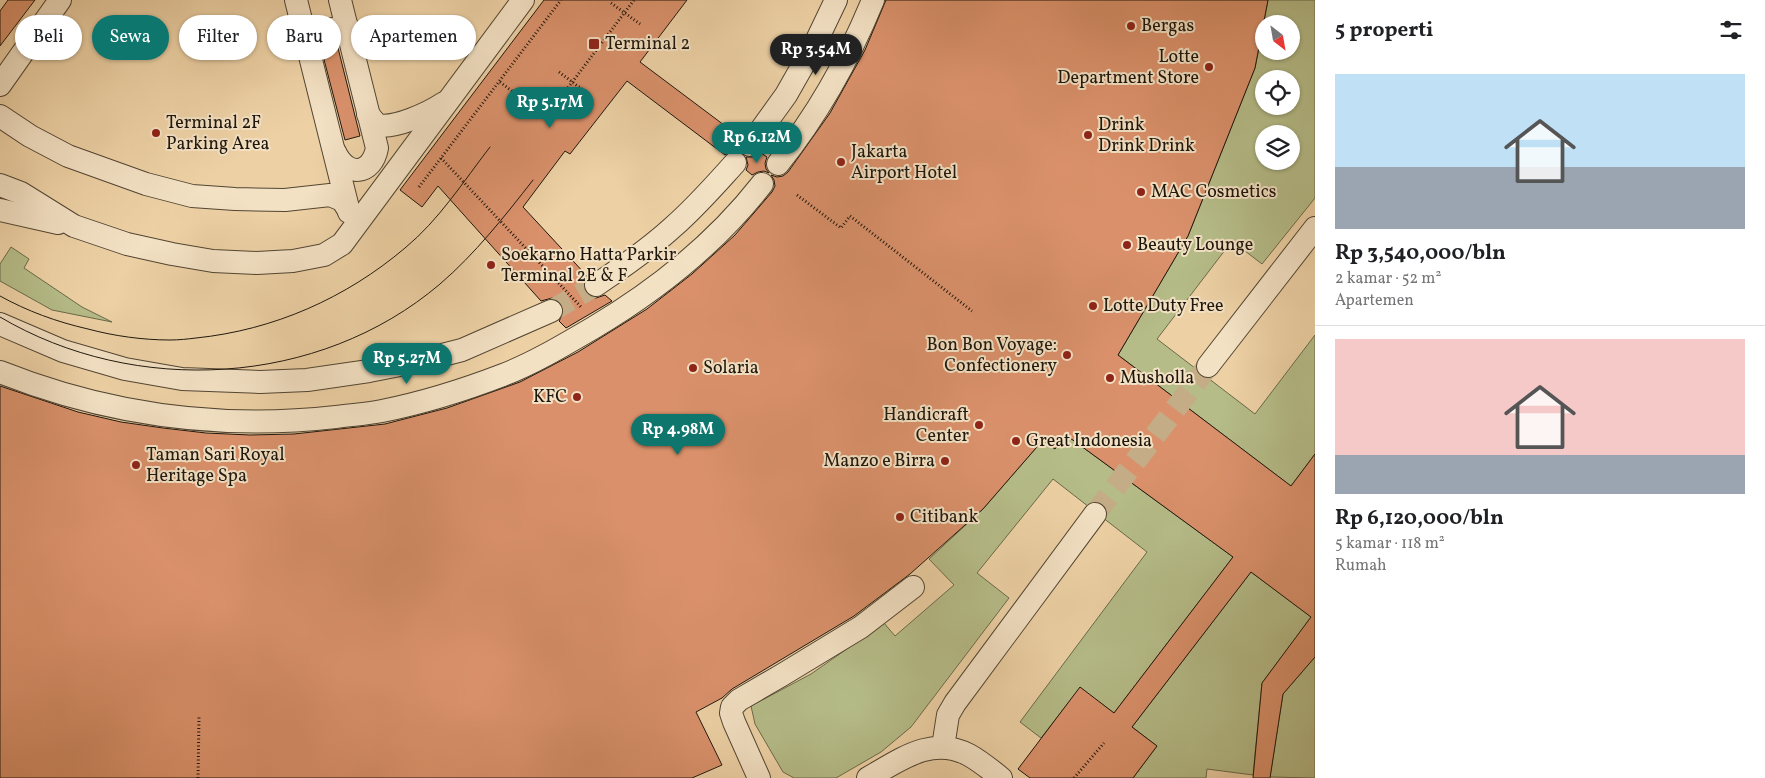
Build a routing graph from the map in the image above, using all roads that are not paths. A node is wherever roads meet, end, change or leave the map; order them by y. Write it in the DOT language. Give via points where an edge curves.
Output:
graph roads {
  1 [pos="60,0"];
  2 [pos="296,0"];
  3 [pos="340,0"];
  4 [pos="523,0"];
  5 [pos="836,0"];
  6 [pos="873,0"];
  7 [pos="300,15"];
  8 [pos="347,26"];
  9 [pos="341,27"];
  10 [pos="311,60"];
  11 [pos="0,84"];
  12 [pos="449,100"];
  13 [pos="368,114"];
  14 [pos="0,116"];
  15 [pos="750,144"];
  16 [pos="335,152"];
  17 [pos="735,163"];
  18 [pos="778,164"];
  19 [pos="762,184"];
  20 [pos="0,185"];
  21 [pos="348,209"];
  22 [pos="0,210"];
  23 [pos="74,226"];
  24 [pos="1315,228"];
  25 [pos="346,238"];
  26 [pos="596,286"];
  27 [pos="551,312"];
  28 [pos="0,324"];
  29 [pos="1208,366"];
  30 [pos="0,372"];
  31 [pos="1095,514"];
  32 [pos="913,587"];
  33 [pos="943,747"];
  34 [pos="759,778"];
  35 [pos="868,778"];
  36 [pos="1001,778"];
  1 -- 11 [label="street"];
  2 -- 7 [label="street"];
  3 -- 8 [label="street"];
  4 -- 12 [label="street"];
  5 -- 15 [label="street" via="786,95"];
  6 -- 18 [label="street" via="839,74 815,115"];
  8 -- 9 [label="street"];
  8 -- 13 [label="street"];
  10 -- 16 [label="street"];
  12 -- 13 [label="street" via="423,115 389,126 377,125"];
  12 -- 25 [label="street"];
  13 -- 16 [label="street" via="377,148 371,163 352,170 339,162"];
  14 -- 21 [label="street" via="68,156 146,184 192,196 235,199 284,200 330,196 342,200"];
  16 -- 21 [label="street"];
  17 -- 26 [label="street" via="674,227"];
  19 -- 30 [label="street" via="712,240 620,312 504,374 381,411 304,420 240,422 186,419 75,397"];
  20 -- 23 [label="street" via="21,193"];
  21 -- 25 [label="street" via="350,223"];
  22 -- 23 [label="street"];
  23 -- 25 [label="street" via="127,244 231,262 314,258 333,251"];
  24 -- 29 [label="street"];
  27 -- 28 [label="street" via="462,350 415,362 307,380 260,382 182,378 125,369 63,351"];
  31 -- 33 [label="street" via="955,703 948,715"];
  32 -- 34 [label="street" via="861,627 732,707 734,722"];
  33 -- 35 [label="street" via="913,752"];
  33 -- 36 [label="street" via="970,755"];
}
